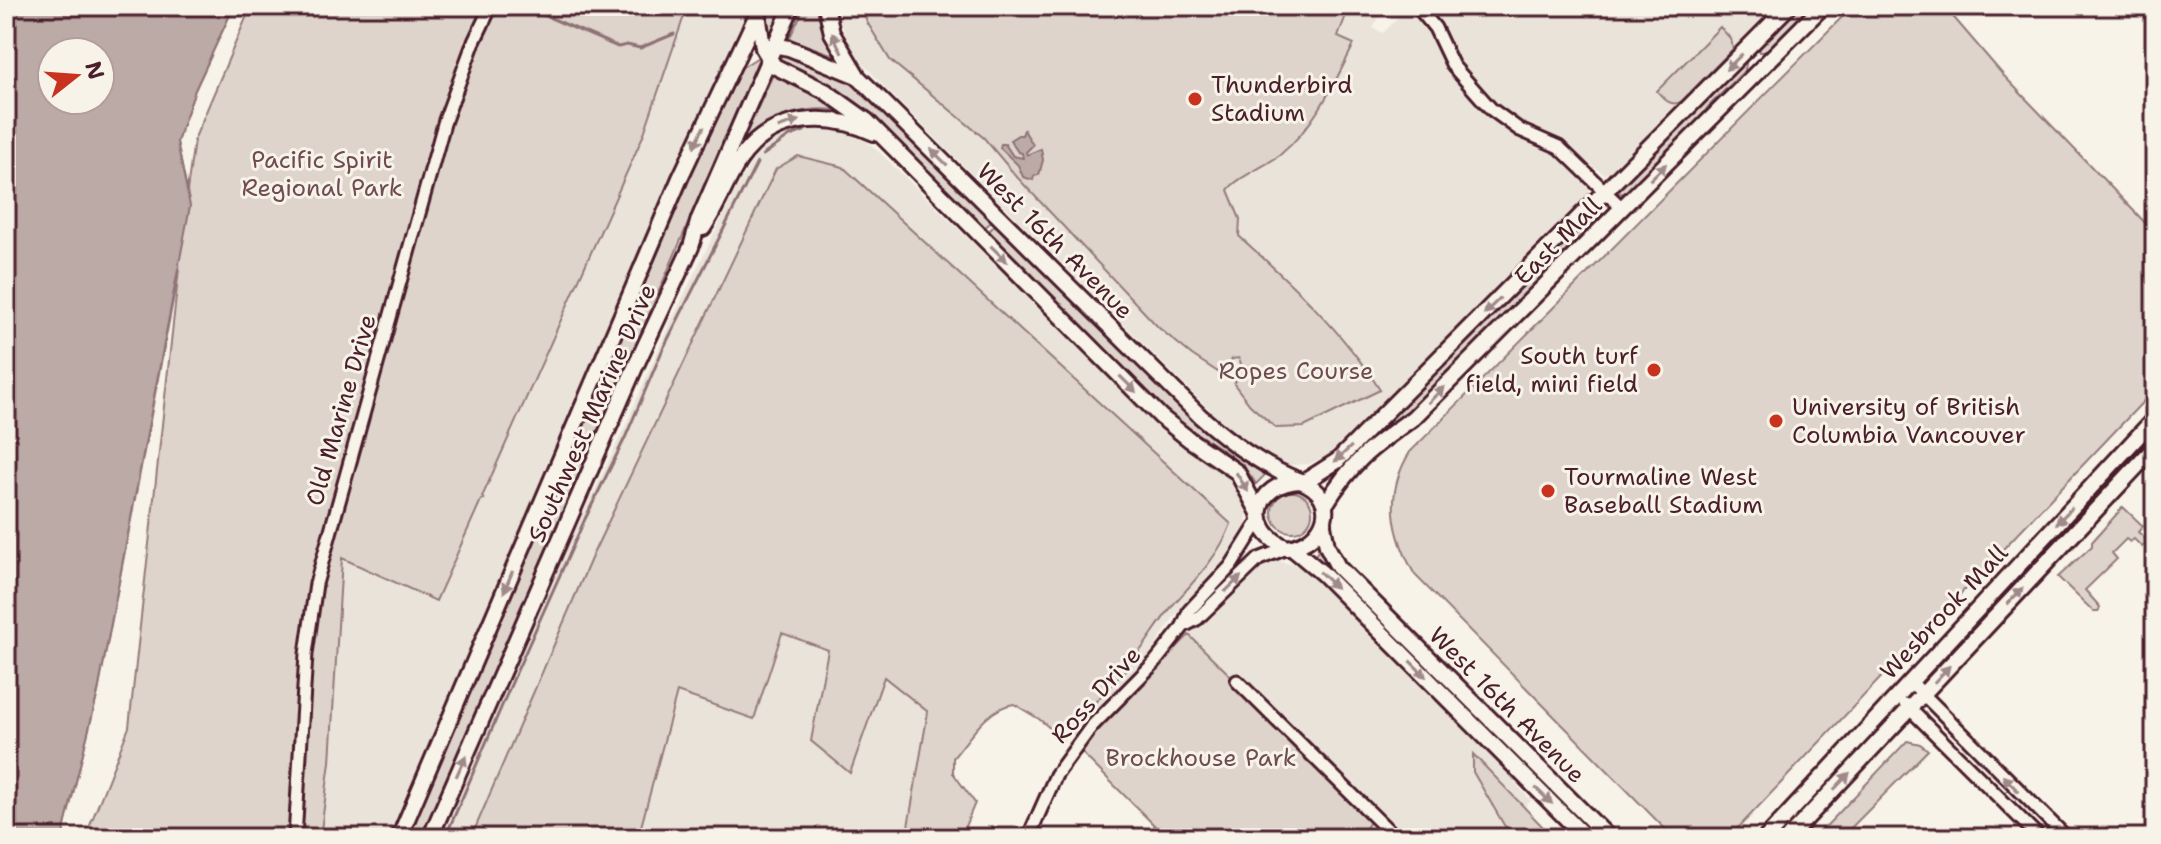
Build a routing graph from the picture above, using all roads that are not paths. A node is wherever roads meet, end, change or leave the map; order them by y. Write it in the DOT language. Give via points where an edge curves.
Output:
graph roads {
  1 [pos="491,6"];
  2 [pos="792,6"];
  3 [pos="826,6"];
  4 [pos="1417,6"];
  5 [pos="1789,6"];
  6 [pos="1823,6"];
  7 [pos="759,9"];
  8 [pos="768,50"];
  9 [pos="732,66"];
  10 [pos="857,76"];
  11 [pos="885,139"];
  12 [pos="1606,191"];
  13 [pos="1622,208"];
  14 [pos="691,247"];
  15 [pos="2155,418"];
  16 [pos="2155,447"];
  17 [pos="1302,482"];
  18 [pos="1325,505"];
  19 [pos="1259,517"];
  20 [pos="1323,525"];
  21 [pos="1290,548"];
  22 [pos="1182,628"];
  23 [pos="1237,681"];
  24 [pos="1910,681"];
  25 [pos="1897,695"];
  26 [pos="1923,695"];
  27 [pos="1910,708"];
  28 [pos="295,838"];
  29 [pos="399,838"];
  30 [pos="430,838"];
  31 [pos="1028,838"];
  32 [pos="1396,838"];
  33 [pos="1586,838"];
  34 [pos="1609,838"];
  35 [pos="1766,838"];
  36 [pos="1788,838"];
  37 [pos="2040,838"];
  38 [pos="2067,838"];
  1 -- 28 [label="street, Old Marine Drive" via="445,120 316,584 306,654"];
  2 -- 8 [label="main road, Southwest Marine Drive"];
  10 -- 3 [label="main road, one-way" via="832,33"];
  4 -- 12 [label="street" via="1435,28 1453,66 1491,109 1520,130 1559,147"];
  5 -- 12 [label="main road, East Mall, one-way"];
  13 -- 6 [label="main road, East Mall, one-way"];
  7 -- 8 [label="main road"];
  7 -- 9 [label="main road, Southwest Marine Drive"];
  8 -- 9 [label="main road"];
  8 -- 10 [label="main road, West 16th Avenue" via="789,48"];
  8 -- 11 [label="main road, West 16th Avenue" via="774,66 856,111"];
  8 -- 14 [label="main road, Southwest Marine Drive"];
  9 -- 29 [label="main road, Southwest Marine Drive, one-way"];
  17 -- 10 [label="main road, West 16th Avenue, one-way" via="1244,453 1200,416"];
  14 -- 11 [label="main road, one-way" via="738,164 772,131 796,121 829,119"];
  11 -- 19 [label="main road, West 16th Avenue, one-way" via="1161,417 1237,472"];
  12 -- 13 [label="street"];
  12 -- 17 [label="main road, East Mall, one-way" via="1337,461"];
  18 -- 13 [label="main road, East Mall, one-way" via="1375,443 1413,418"];
  30 -- 14 [label="main road, Southwest Marine Drive, one-way"];
  15 -- 24 [label="main road, Wesbrook Mall, one-way"];
  26 -- 16 [label="main road, Wesbrook Mall, one-way"];
  17 -- 18 [label="main road" via="1317,490"];
  17 -- 19 [label="main road" via="1280,484 1270,492"];
  18 -- 20 [label="main road"];
  19 -- 21 [label="main road" via="1268,537"];
  19 -- 22 [label="street, Ross Drive" via="1231,566 1189,611"];
  20 -- 21 [label="main road"];
  20 -- 34 [label="main road, West 16th Avenue" via="1338,567"];
  22 -- 21 [label="street, Ross Drive, one-way" via="1259,559"];
  21 -- 33 [label="main road, West 16th Avenue, one-way" via="1322,573"];
  22 -- 31 [label="street, Ross Drive" via="1091,727 1056,775"];
  23 -- 32 [label="street"];
  24 -- 25 [label="main road, Wesbrook Mall"];
  24 -- 26 [label="street"];
  25 -- 27 [label="street"];
  25 -- 35 [label="main road, Wesbrook Mall"];
  26 -- 27 [label="main road, Wesbrook Mall"];
  38 -- 26 [label="street, one-way"];
  36 -- 27 [label="main road, Wesbrook Mall, one-way"];
  27 -- 37 [label="street"];
}
